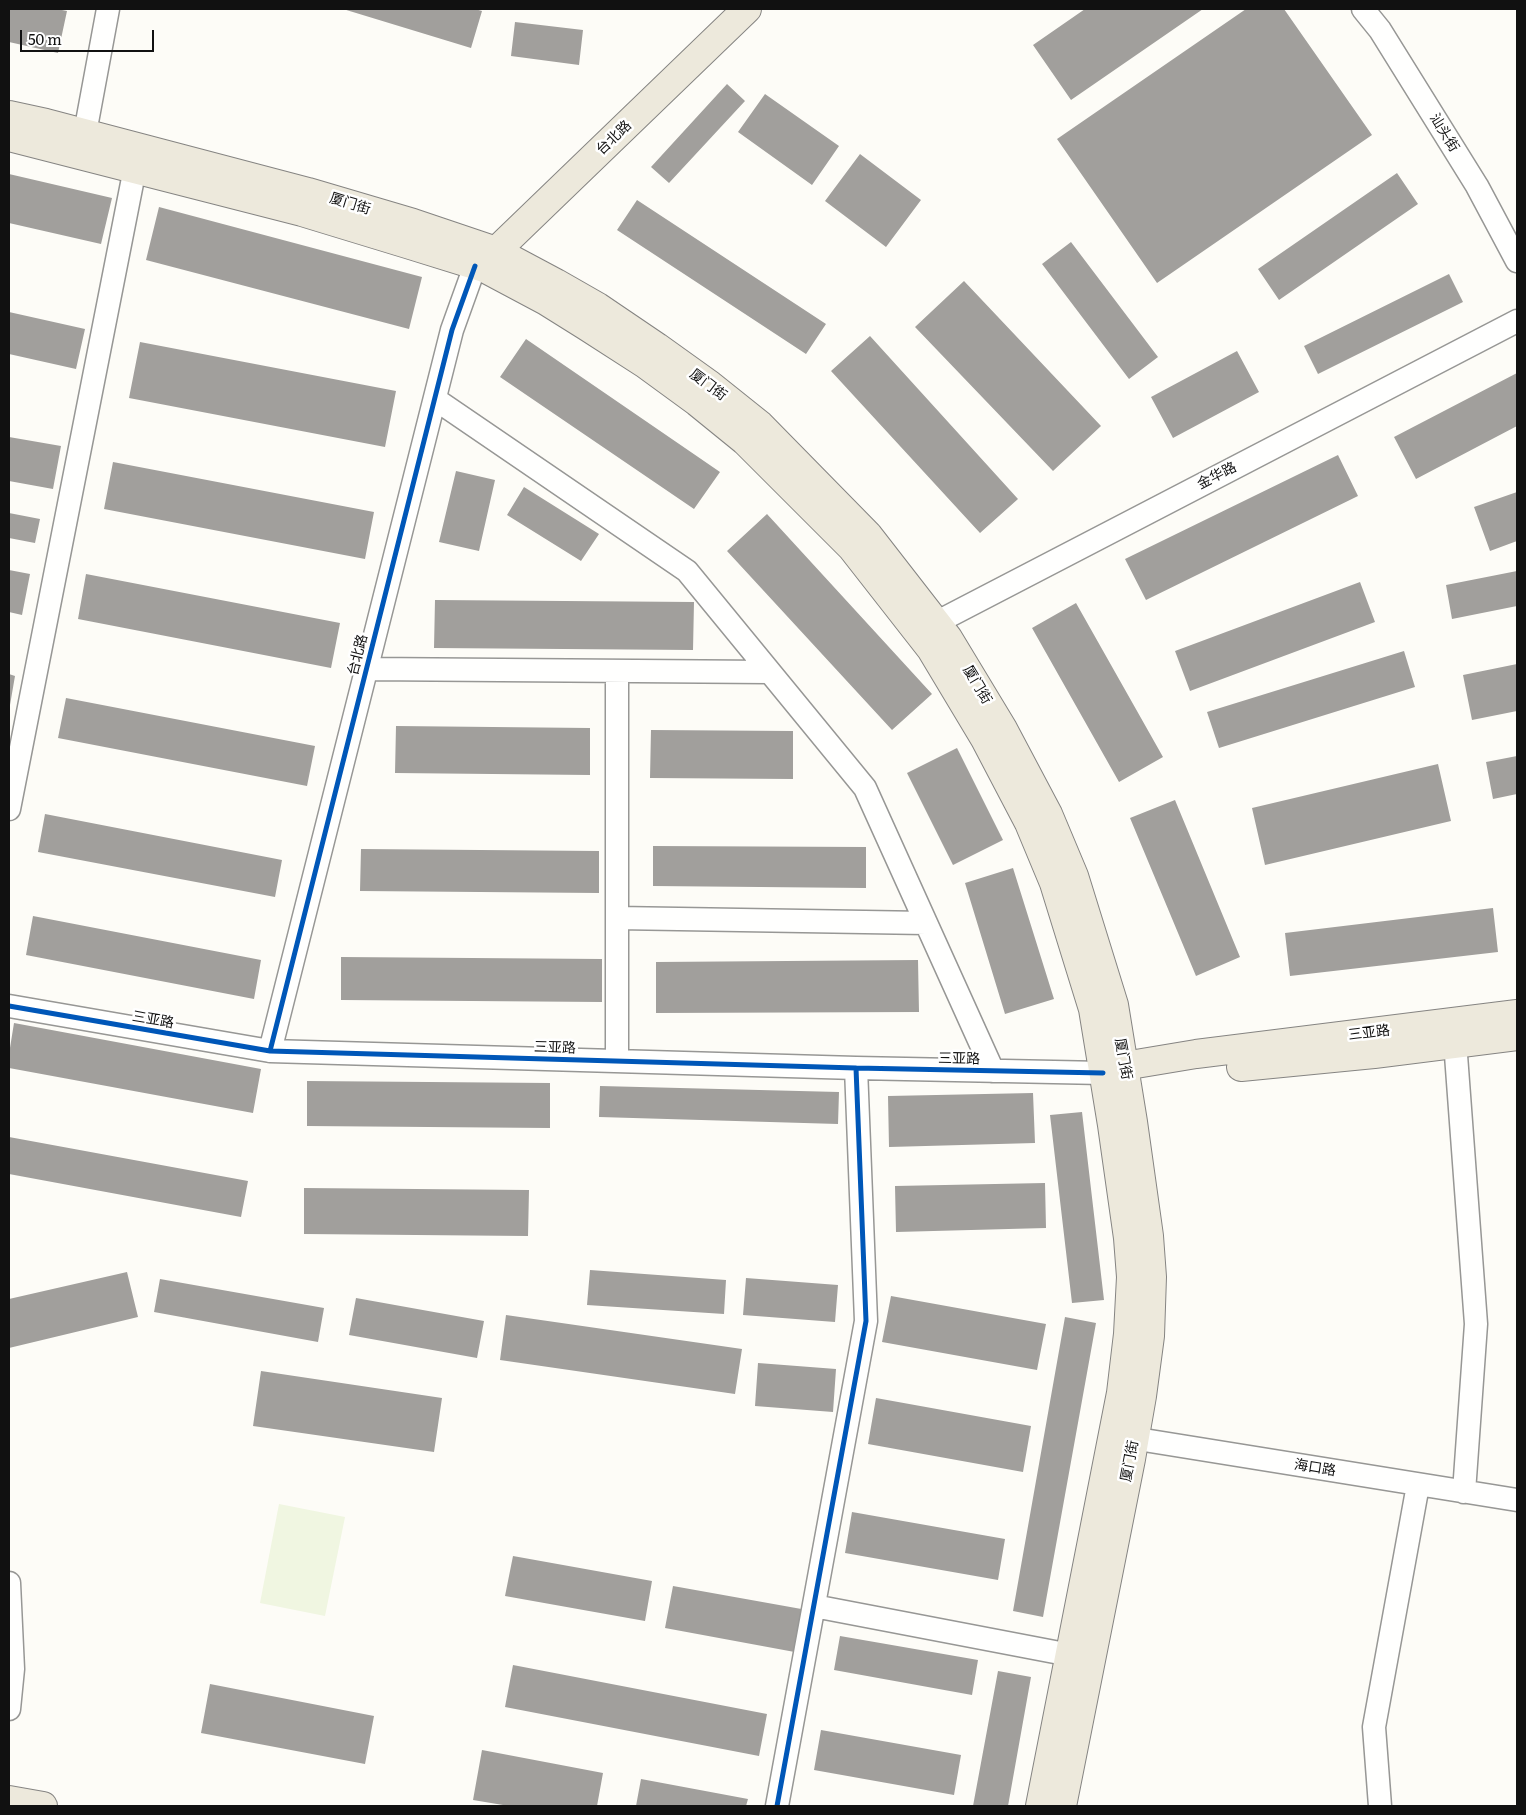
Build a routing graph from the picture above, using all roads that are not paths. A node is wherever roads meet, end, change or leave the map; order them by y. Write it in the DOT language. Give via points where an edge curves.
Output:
graph roads {
  1 [pos="108,9"];
  2 [pos="721,9"];
  3 [pos="746,9"];
  4 [pos="1363,9"];
  5 [pos="9,115"];
  6 [pos="9,137"];
  7 [pos="79,143"];
  8 [pos="135,168"];
  9 [pos="480,259"];
  10 [pos="1517,260"];
  11 [pos="1517,321"];
  12 [pos="435,399"];
  13 [pos="927,628"];
  14 [pos="367,668"];
  15 [pos="618,670"];
  16 [pos="769,672"];
  17 [pos="9,810"];
  18 [pos="617,918"];
  19 [pos="926,923"];
  20 [pos="9,1006"];
  21 [pos="1517,1014"];
  22 [pos="1455,1033"];
  23 [pos="1517,1036"];
  24 [pos="270,1051"];
  25 [pos="616,1061"];
  26 [pos="856,1068"];
  27 [pos="993,1071"];
  28 [pos="1118,1072"];
  29 [pos="1124,1437"];
  30 [pos="1418,1484"];
  31 [pos="1464,1492"];
  32 [pos="1517,1500"];
  33 [pos="9,1583"];
  34 [pos="814,1606"];
  35 [pos="1080,1657"];
  36 [pos="9,1709"];
  37 [pos="9,1800"];
  38 [pos="43,1806"];
  39 [pos="777,1806"];
  40 [pos="1040,1806"];
  41 [pos="1062,1806"];
  42 [pos="1380,1806"];
  1 -- 7 [label="street"];
  2 -- 9 [label="main road, 台北路"];
  3 -- 9 [label="main road, 台北路"];
  4 -- 10 [label="street, 汕头街" via="1380,30 1477,186"];
  5 -- 7 [label="main road, 厦门街"];
  6 -- 7 [label="main road, 厦门街"];
  7 -- 8 [label="main road, 厦门街"];
  7 -- 9 [label="main road, 厦门街" via="308,192 413,223"];
  8 -- 9 [label="main road, 厦门街" via="302,212 407,244"];
  8 -- 17 [label="street"];
  9 -- 12 [label="street, 台北路" via="452,330"];
  9 -- 13 [label="main road, 厦门街" via="697,402 745,441"];
  11 -- 13 [label="street, 金华路"];
  12 -- 14 [label="street, 台北路"];
  12 -- 16 [label="street" via="687,571"];
  13 -- 28 [label="main road, 厦门街" via="931,650 985,739 1028,823 1054,884 1093,1010"];
  14 -- 15 [label="street"];
  14 -- 24 [label="street, 台北路"];
  15 -- 16 [label="street"];
  15 -- 18 [label="street"];
  16 -- 19 [label="street" via="864,788"];
  18 -- 19 [label="street"];
  18 -- 25 [label="street"];
  19 -- 27 [label="street"];
  20 -- 24 [label="street, 三亚路"];
  21 -- 22 [label="main road, 三亚路"];
  22 -- 23 [label="main road, 三亚路"];
  22 -- 28 [label="main road, 三亚路" via="1374,1054"];
  22 -- 31 [label="street" via="1476,1324"];
  24 -- 25 [label="street, 三亚路"];
  25 -- 26 [label="street, 三亚路"];
  26 -- 27 [label="street, 三亚路"];
  26 -- 34 [label="street" via="866,1321"];
  27 -- 28 [label="street, 三亚路"];
  28 -- 29 [label="main road, 厦门街" via="1131,1277"];
  29 -- 30 [label="street, 海口路"];
  29 -- 35 [label="main road, 厦门街"];
  30 -- 31 [label="street, 海口路"];
  30 -- 42 [label="street" via="1374,1727"];
  31 -- 32 [label="street, 海口路"];
  33 -- 36 [label="street" via="13,1669"];
  34 -- 35 [label="street"];
  34 -- 39 [label="street"];
  35 -- 40 [label="main road, 厦门街"];
  35 -- 41 [label="main road, 厦门街"];
  37 -- 38 [label="main road"];
}
